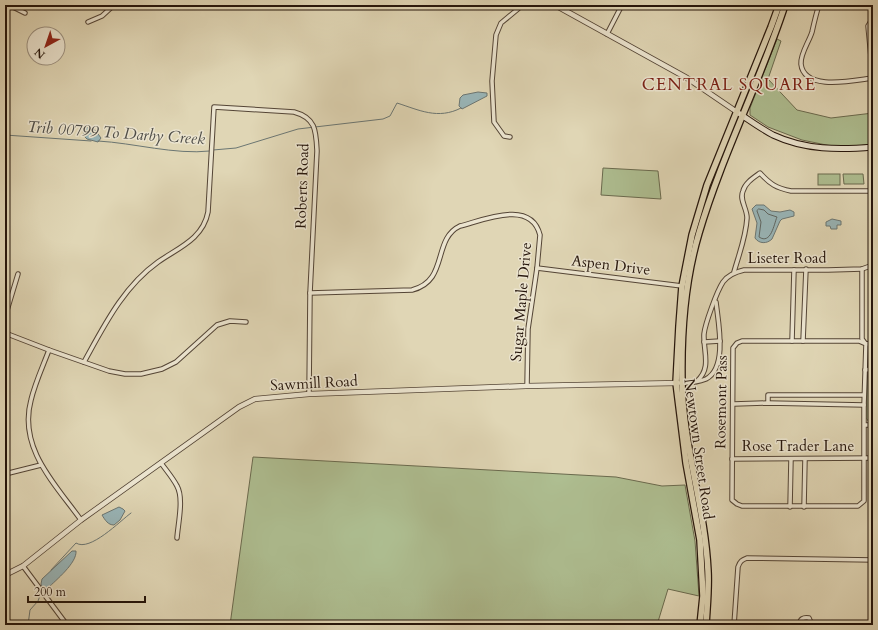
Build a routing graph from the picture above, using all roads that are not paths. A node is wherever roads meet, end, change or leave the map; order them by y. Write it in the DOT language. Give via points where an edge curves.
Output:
graph roads {
  1 [pos="10,5"];
  2 [pos="114,5"];
  3 [pos="520,5"];
  4 [pos="555,5"];
  5 [pos="622,5"];
  6 [pos="779,5"];
  7 [pos="785,5"];
  8 [pos="819,5"];
  9 [pos="25,13"];
  10 [pos="873,18"];
  11 [pos="88,22"];
  12 [pos="607,34"];
  13 [pos="873,78"];
  14 [pos="739,114"];
  15 [pos="510,137"];
  16 [pos="873,147"];
  17 [pos="873,191"];
  18 [pos="702,201"];
  19 [pos="709,202"];
  20 [pos="873,265"];
  21 [pos="537,268"];
  22 [pos="806,269"];
  23 [pos="862,269"];
  24 [pos="794,270"];
  25 [pos="734,272"];
  26 [pos="18,274"];
  27 [pos="682,286"];
  28 [pos="310,293"];
  29 [pos="716,300"];
  30 [pos="5,317"];
  31 [pos="246,322"];
  32 [pos="5,333"];
  33 [pos="720,341"];
  34 [pos="792,341"];
  35 [pos="803,341"];
  36 [pos="704,342"];
  37 [pos="873,343"];
  38 [pos="866,344"];
  39 [pos="49,350"];
  40 [pos="84,362"];
  41 [pos="873,369"];
  42 [pos="865,370"];
  43 [pos="698,381"];
  44 [pos="679,383"];
  45 [pos="527,386"];
  46 [pos="309,394"];
  47 [pos="800,395"];
  48 [pos="864,395"];
  49 [pos="768,403"];
  50 [pos="734,404"];
  51 [pos="800,404"];
  52 [pos="864,405"];
  53 [pos="865,425"];
  54 [pos="873,425"];
  55 [pos="864,458"];
  56 [pos="873,458"];
  57 [pos="732,459"];
  58 [pos="790,459"];
  59 [pos="804,459"];
  60 [pos="160,463"];
  61 [pos="40,465"];
  62 [pos="5,474"];
  63 [pos="790,507"];
  64 [pos="804,507"];
  65 [pos="81,520"];
  66 [pos="177,538"];
  67 [pos="873,560"];
  68 [pos="23,566"];
  69 [pos="5,576"];
  70 [pos="67,625"];
  71 [pos="700,625"];
  72 [pos="706,625"];
  73 [pos="734,625"];
  74 [pos="800,625"];
  75 [pos="812,625"];
  1 -- 9 [label="street"];
  2 -- 11 [label="street" via="102,16"];
  3 -- 15 [label="street" via="501,23 496,35 492,81 494,122 504,136"];
  4 -- 12 [label="street"];
  5 -- 12 [label="street"];
  6 -- 14 [label="main road, Newtown Street Road"];
  7 -- 14 [label="main road, Newtown Street Road" via="768,51"];
  8 -- 13 [label="street" via="801,63 804,72 807,76 828,84"];
  10 -- 13 [label="street" via="868,26"];
  12 -- 14 [label="street" via="687,78"];
  14 -- 16 [label="main road" via="775,135 797,143 834,149"];
  14 -- 18 [label="main road, Newtown Street Road" via="706,185"];
  14 -- 19 [label="main road, Newtown Street Road"];
  17 -- 25 [label="street" via="791,191 779,189 760,173 743,189 741,196 747,215 746,235"];
  18 -- 19 [label="main road"];
  18 -- 27 [label="main road, Newtown Street Road"];
  19 -- 44 [label="main road, Newtown Street Road" via="698,235 688,284"];
  20 -- 23 [label="street, Liseter Road"];
  21 -- 27 [label="street, Aspen Drive"];
  21 -- 28 [label="street, Sugar Maple Drive" via="540,239 538,230 525,216 510,214 455,228 448,236 433,276 429,282 418,288"];
  21 -- 45 [label="street, Sugar Maple Drive" via="528,329"];
  22 -- 23 [label="street, Liseter Road"];
  22 -- 24 [label="street, Liseter Road"];
  22 -- 35 [label="street"];
  23 -- 38 [label="street" via="862,339"];
  24 -- 25 [label="street, Liseter Road"];
  24 -- 34 [label="street"];
  25 -- 29 [label="street, Liseter Road" via="724,282"];
  26 -- 30 [label="street"];
  27 -- 44 [label="main road, Newtown Street Road" via="678,326"];
  28 -- 40 [label="street, Roberts Road" via="316,131 310,120 294,112 214,108 208,212 205,224 191,240 152,267 123,296"];
  28 -- 46 [label="street, Roberts Road"];
  29 -- 33 [label="street, Liseter Road"];
  29 -- 36 [label="street, Liseter Road" via="704,333"];
  31 -- 40 [label="street" via="230,321 217,325 176,362 152,372 125,374"];
  32 -- 39 [label="street"];
  33 -- 36 [label="street"];
  33 -- 43 [label="street, Liseter Road" via="716,368 707,378"];
  34 -- 35 [label="street, Rosemont Pass"];
  34 -- 50 [label="street, Rosemont Pass" via="737,342 733,348"];
  35 -- 38 [label="street, Rosemont Pass" via="859,341"];
  36 -- 43 [label="street, Liseter Road" via="707,364"];
  37 -- 38 [label="street, Rosemont Pass"];
  38 -- 42 [label="street"];
  39 -- 40 [label="street"];
  39 -- 61 [label="street" via="31,400 28,417 30,439"];
  41 -- 42 [label="street"];
  42 -- 48 [label="street"];
  43 -- 44 [label="street, Liseter Road"];
  44 -- 45 [label="street, Sawmill Road"];
  44 -- 71 [label="main road, Newtown Street Road" via="686,463 700,540 703,596"];
  44 -- 72 [label="main road, Newtown Street Road" via="706,545"];
  45 -- 46 [label="street, Sawmill Road"];
  46 -- 60 [label="street, Sawmill Road" via="249,400"];
  47 -- 48 [label="street"];
  47 -- 49 [label="street" via="768,395"];
  47 -- 51 [label="street"];
  48 -- 52 [label="street"];
  49 -- 50 [label="street"];
  49 -- 51 [label="street"];
  50 -- 57 [label="street, Rosemont Pass"];
  51 -- 52 [label="street"];
  52 -- 53 [label="street"];
  53 -- 54 [label="street"];
  53 -- 55 [label="street"];
  55 -- 56 [label="street, Rose Trader Lane"];
  55 -- 59 [label="street, Rose Trader Lane"];
  55 -- 64 [label="street, Rosemont Pass" via="864,501 858,506"];
  57 -- 58 [label="street, Rose Trader Lane"];
  57 -- 63 [label="street, Rosemont Pass" via="732,500 742,506"];
  58 -- 59 [label="street, Rose Trader Lane"];
  58 -- 63 [label="street"];
  59 -- 64 [label="street"];
  60 -- 65 [label="street, Sawmill Road"];
  60 -- 66 [label="street" via="180,494"];
  61 -- 62 [label="street"];
  61 -- 65 [label="street"];
  63 -- 64 [label="street, Rosemont Pass"];
  65 -- 68 [label="street, Sawmill Road"];
  67 -- 73 [label="street" via="747,558 740,562 738,567"];
  68 -- 69 [label="street, Sawmill Road"];
  68 -- 70 [label="street"];
  74 -- 75 [label="street" via="800,621 805,617"];
}
